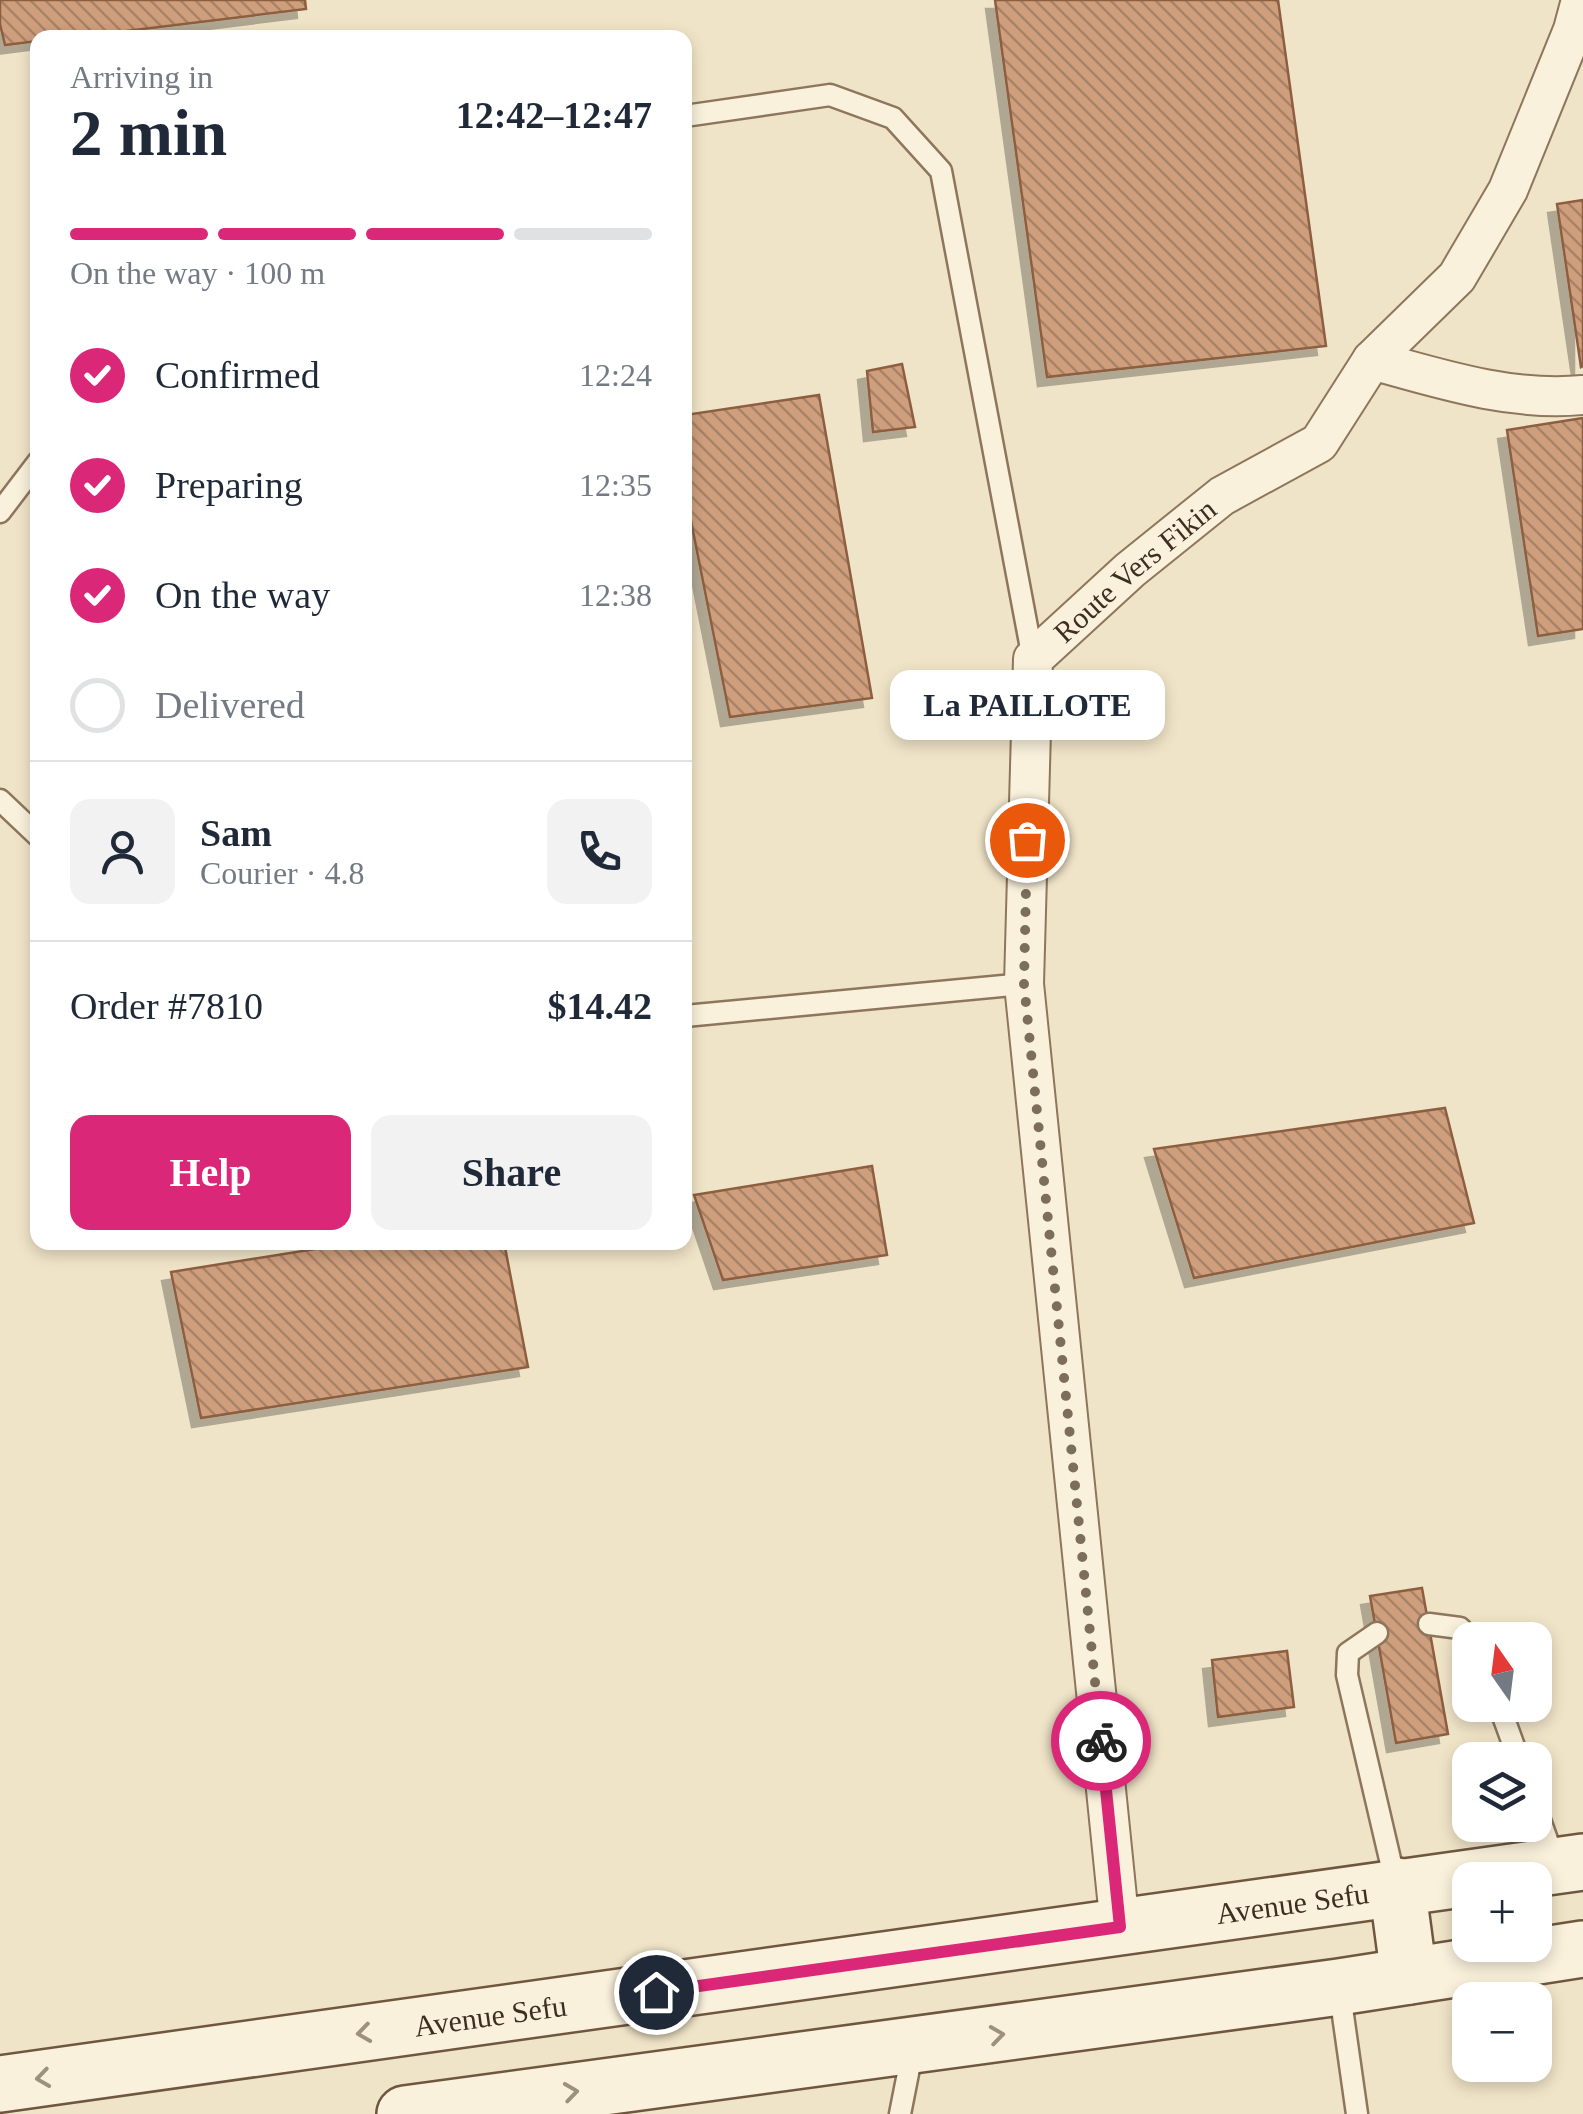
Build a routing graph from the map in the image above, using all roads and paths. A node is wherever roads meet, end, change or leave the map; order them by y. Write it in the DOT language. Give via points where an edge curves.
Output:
graph roads {
  1 [pos="1581,0"];
  2 [pos="692,115"];
  3 [pos="1372,360"];
  4 [pos="1583,395"];
  5 [pos="30,473"];
  6 [pos="0,512"];
  7 [pos="1033,659"];
  8 [pos="0,800"];
  9 [pos="30,828"];
  10 [pos="1024,984"];
  11 [pos="692,1015"];
  12 [pos="1429,1624"];
  13 [pos="1452,1627"];
  14 [pos="1377,1634"];
  15 [pos="1552,1835"];
  16 [pos="1570,1865"];
  17 [pos="1396,1886"];
  18 [pos="1120,1927"];
  19 [pos="1583,1949"];
  20 [pos="1409,1976"];
  21 [pos="1339,1987"];
  22 [pos="913,2046"];
  23 [pos="0,2084"];
  24 [pos="431,2112"];
  25 [pos="900,2114"];
  26 [pos="1357,2114"];
  1 -- 3 [label="street, Route Vers Fikin" via="1508,190 1457,278"];
  2 -- 7 [label="lane" via="830,95 893,118 941,170"];
  3 -- 4 [label="street" via="1474,388"];
  3 -- 7 [label="street, Route Vers Fikin" via="1319,443 1222,496"];
  5 -- 6 [label="lane"];
  7 -- 10 [label="street, Route Vers Fikin"];
  8 -- 9 [label="lane"];
  10 -- 11 [label="lane"];
  10 -- 18 [label="street, Route Vers Fikin"];
  12 -- 13 [label="lane"];
  14 -- 17 [label="lane" via="1348,1653 1347,1675"];
  15 -- 16 [label="lane"];
  16 -- 17 [label="main road, Avenue Sefu"];
  17 -- 18 [label="main road, Avenue Sefu"];
  17 -- 20 [label="main road"];
  18 -- 23 [label="main road, Avenue Sefu, one-way"];
  19 -- 20 [label="main road"];
  20 -- 21 [label="main road"];
  22 -- 21 [label="main road, one-way"];
  21 -- 26 [label="lane"];
  24 -- 22 [label="main road, one-way"];
  22 -- 25 [label="lane"];
}
